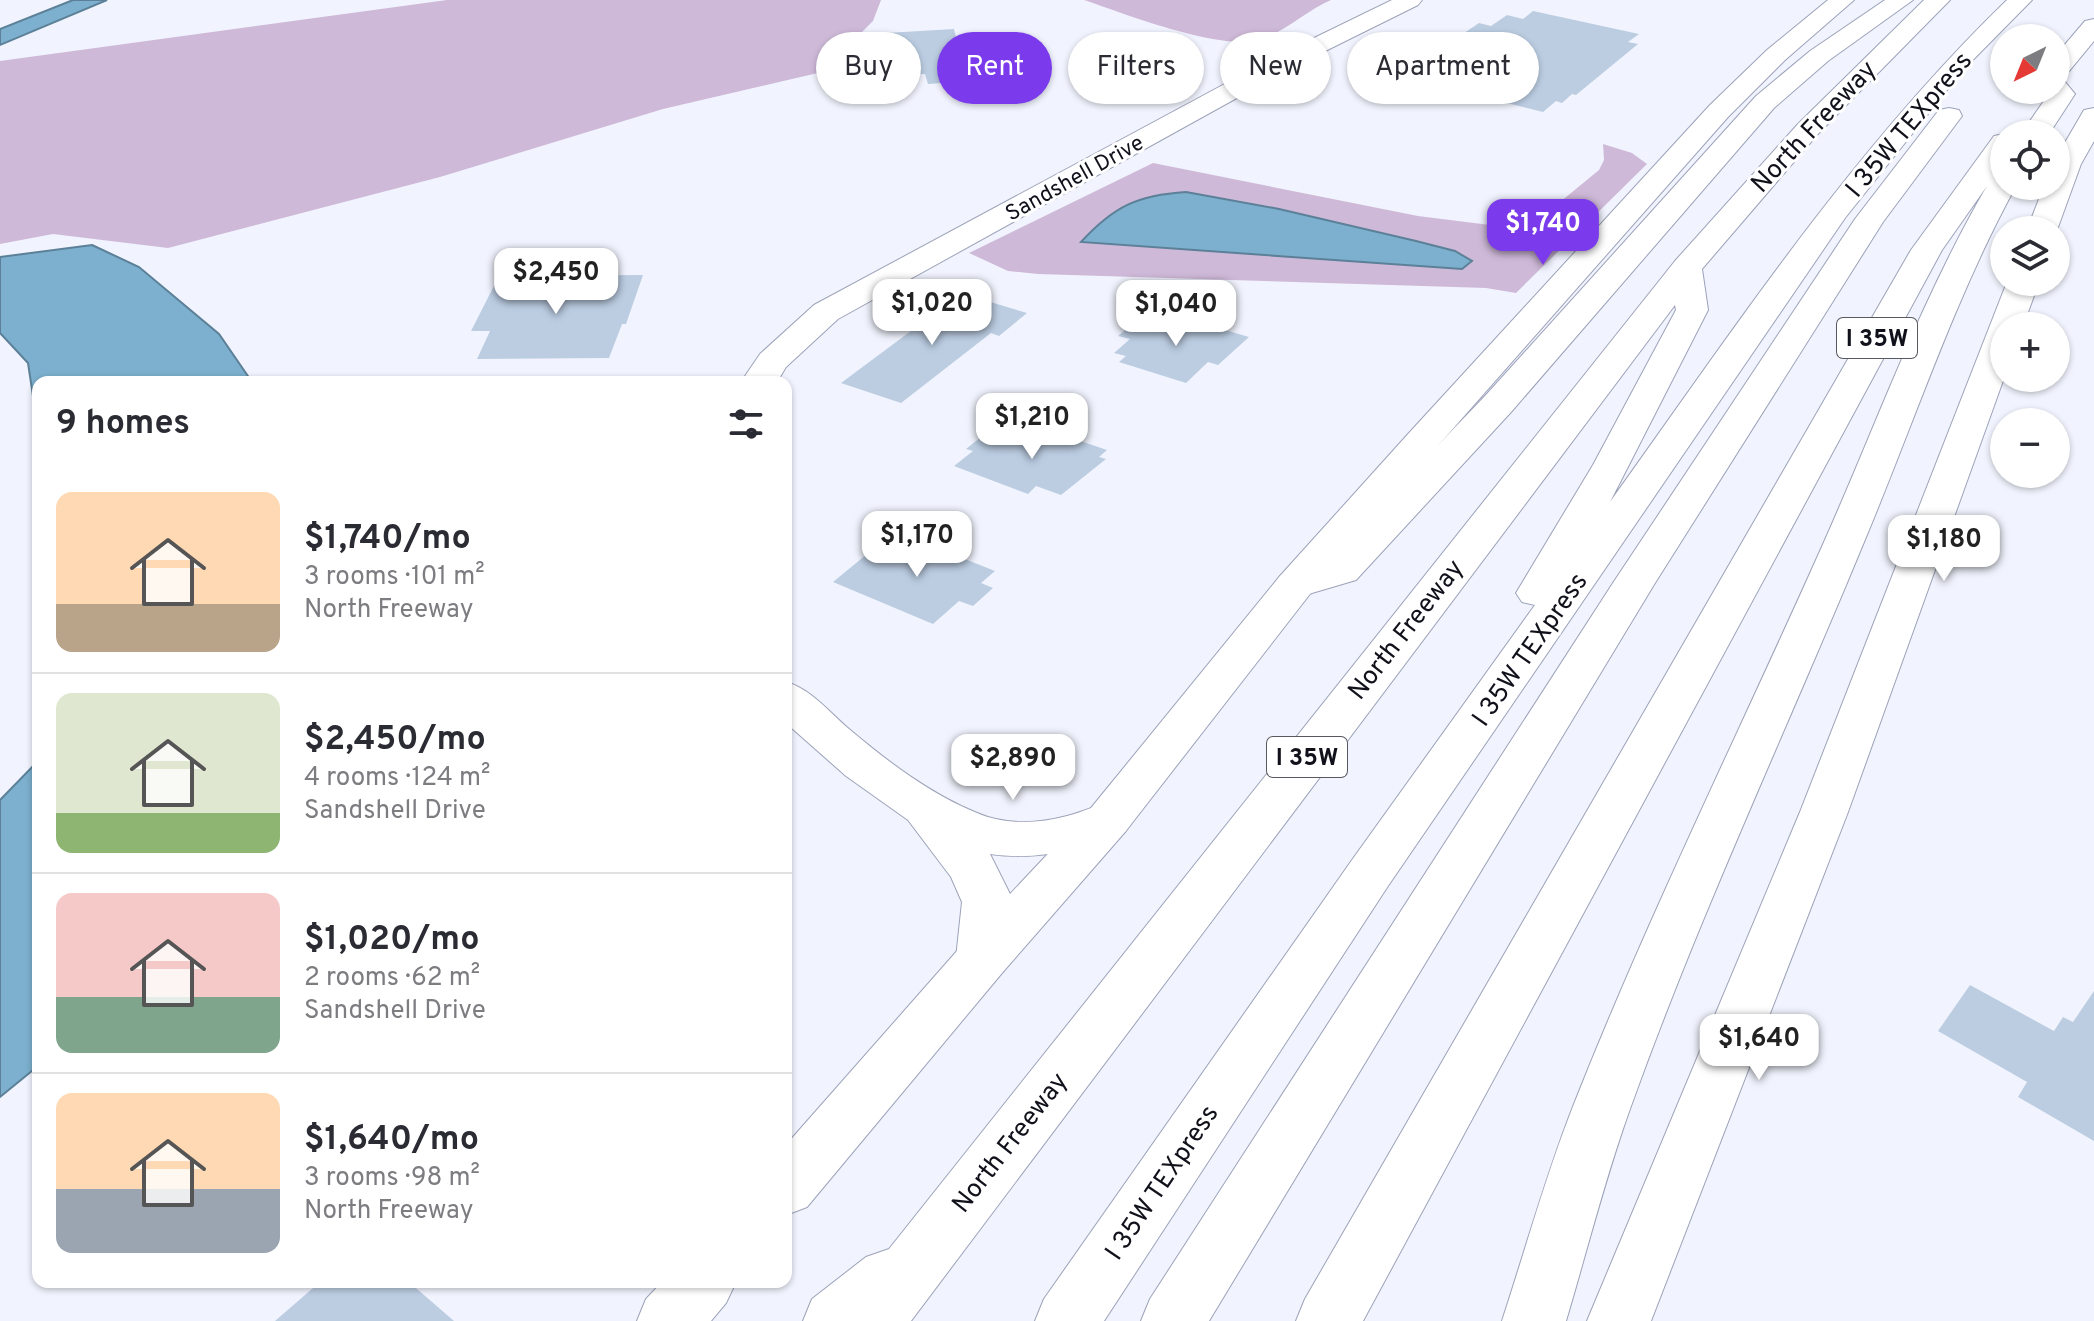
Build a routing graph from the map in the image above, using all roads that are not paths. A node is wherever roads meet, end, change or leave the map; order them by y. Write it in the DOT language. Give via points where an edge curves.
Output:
graph roads {
  1 [pos="1410,0"];
  2 [pos="1842,0"];
  3 [pos="1901,0"];
  4 [pos="1938,0"];
  5 [pos="2020,0"];
  6 [pos="2094,26"];
  7 [pos="2070,54"];
  8 [pos="1990,69"];
  9 [pos="2094,116"];
  10 [pos="1990,162"];
  11 [pos="1994,200"];
  12 [pos="2047,216"];
  13 [pos="1686,268"];
  14 [pos="1990,369"];
  15 [pos="763,376"];
  16 [pos="1295,585"];
  17 [pos="792,703"];
  18 [pos="918,804"];
  19 [pos="1108,820"];
  20 [pos="1370,873"];
  21 [pos="983,958"];
  22 [pos="792,1181"];
  23 [pos="928,1246"];
  24 [pos="699,1288"];
  25 [pos="669,1321"];
  26 [pos="835,1321"];
  27 [pos="872,1321"];
  28 [pos="1067,1321"];
  29 [pos="1173,1321"];
  30 [pos="1328,1321"];
  31 [pos="1534,1321"];
  32 [pos="1619,1321"];
  1 -- 15 [label="main road, Sandshell Drive" via="1282,63 826,312"];
  2 -- 16 [label="main road" via="1776,55 1709,122"];
  3 -- 16 [label="main road" via="1819,56 1765,102 1499,403 1341,571"];
  4 -- 13 [label="main road, North Freeway / I 35W" via="1797,139"];
  5 -- 20 [label="main road, I 35W TEXpress" via="1955,64 1834,212"];
  6 -- 7 [label="main road"];
  8 -- 29 [label="main road, I 35W TEXpress" via="1861,232 1634,583"];
  9 -- 12 [label="main road" via="2067,164"];
  10 -- 30 [label="main road, I 35W" via="1927,250"];
  11 -- 31 [label="main road" via="1720,817 1600,1111"];
  13 -- 20 [label="main road" via="1692,310 1612,465"];
  13 -- 23 [label="main road, North Freeway / I 35W"];
  14 -- 32 [label="main road" via="1824,812"];
  16 -- 19 [label="main road"];
  17 -- 18 [label="main road"];
  18 -- 19 [label="main road" via="975,832 1016,840 1071,835"];
  18 -- 21 [label="main road" via="973,868 988,902"];
  19 -- 21 [label="main road"];
  20 -- 28 [label="main road, I 35W TEXpress"];
  21 -- 22 [label="main road"];
  23 -- 26 [label="main road"];
  23 -- 27 [label="main road, North Freeway / I 35W"];
  24 -- 25 [label="main road"];
}
